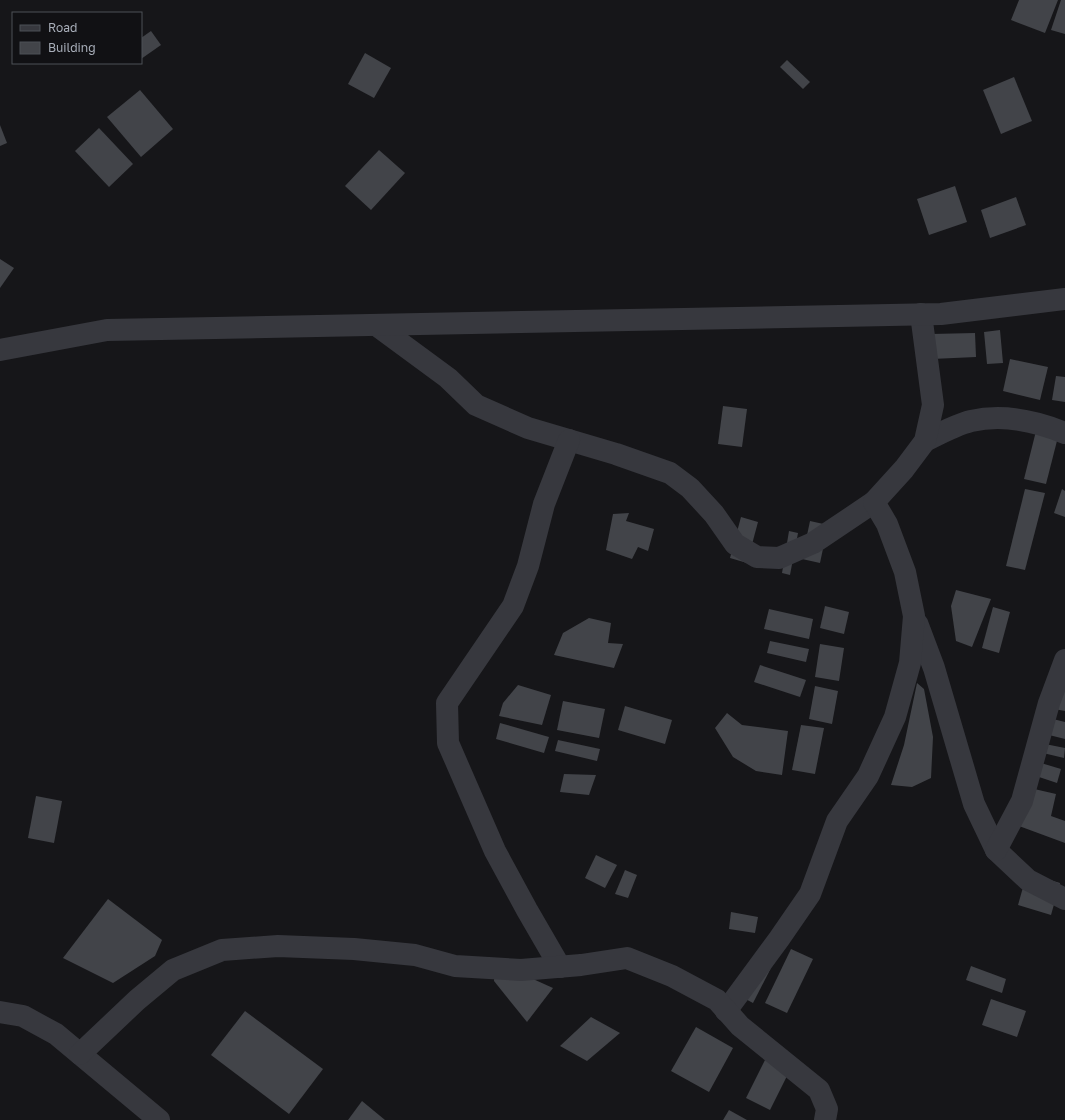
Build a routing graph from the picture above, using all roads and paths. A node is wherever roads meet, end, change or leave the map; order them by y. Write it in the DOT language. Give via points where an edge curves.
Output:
graph roads {
  1 [pos="1065,299"];
  2 [pos="921,314"];
  3 [pos="376,325"];
  4 [pos="0,350"];
  5 [pos="1065,433"];
  6 [pos="569,440"];
  7 [pos="925,441"];
  8 [pos="874,502"];
  9 [pos="914,616"];
  10 [pos="1065,660"];
  11 [pos="996,850"];
  12 [pos="1065,899"];
  13 [pos="560,966"];
  14 [pos="726,1011"];
  15 [pos="0,1012"];
  16 [pos="80,1054"];
  17 [pos="159,1120"];
  18 [pos="825,1120"];
  1 -- 2 [label="street" via="941,314"];
  2 -- 3 [label="street"];
  2 -- 7 [label="street" via="933,405"];
  3 -- 4 [label="street" via="107,330"];
  3 -- 6 [label="street" via="448,378 476,405 528,428"];
  5 -- 7 [label="street" via="1050,427 1007,418 970,421"];
  6 -- 8 [label="street" via="670,473 690,488 714,514 735,544 757,557 779,558 813,543"];
  6 -- 13 [label="street" via="544,504 528,566 512,606 447,703 448,743 495,850"];
  7 -- 8 [label="street"];
  8 -- 9 [label="street" via="887,524 905,572"];
  9 -- 11 [label="street" via="934,668 974,804"];
  9 -- 14 [label="street" via="907,676 895,717 868,776 837,821 810,894"];
  10 -- 11 [label="street" via="1049,703 1022,801"];
  11 -- 12 [label="street" via="1028,880"];
  13 -- 14 [label="street" via="627,958 672,976 717,1000"];
  13 -- 16 [label="street" via="521,970 455,966 415,955 354,949 278,946 222,950 173,970"];
  14 -- 18 [label="street" via="740,1026 819,1090 827,1109"];
  15 -- 16 [label="street" via="23,1016 56,1034"];
  16 -- 17 [label="street"];
}
